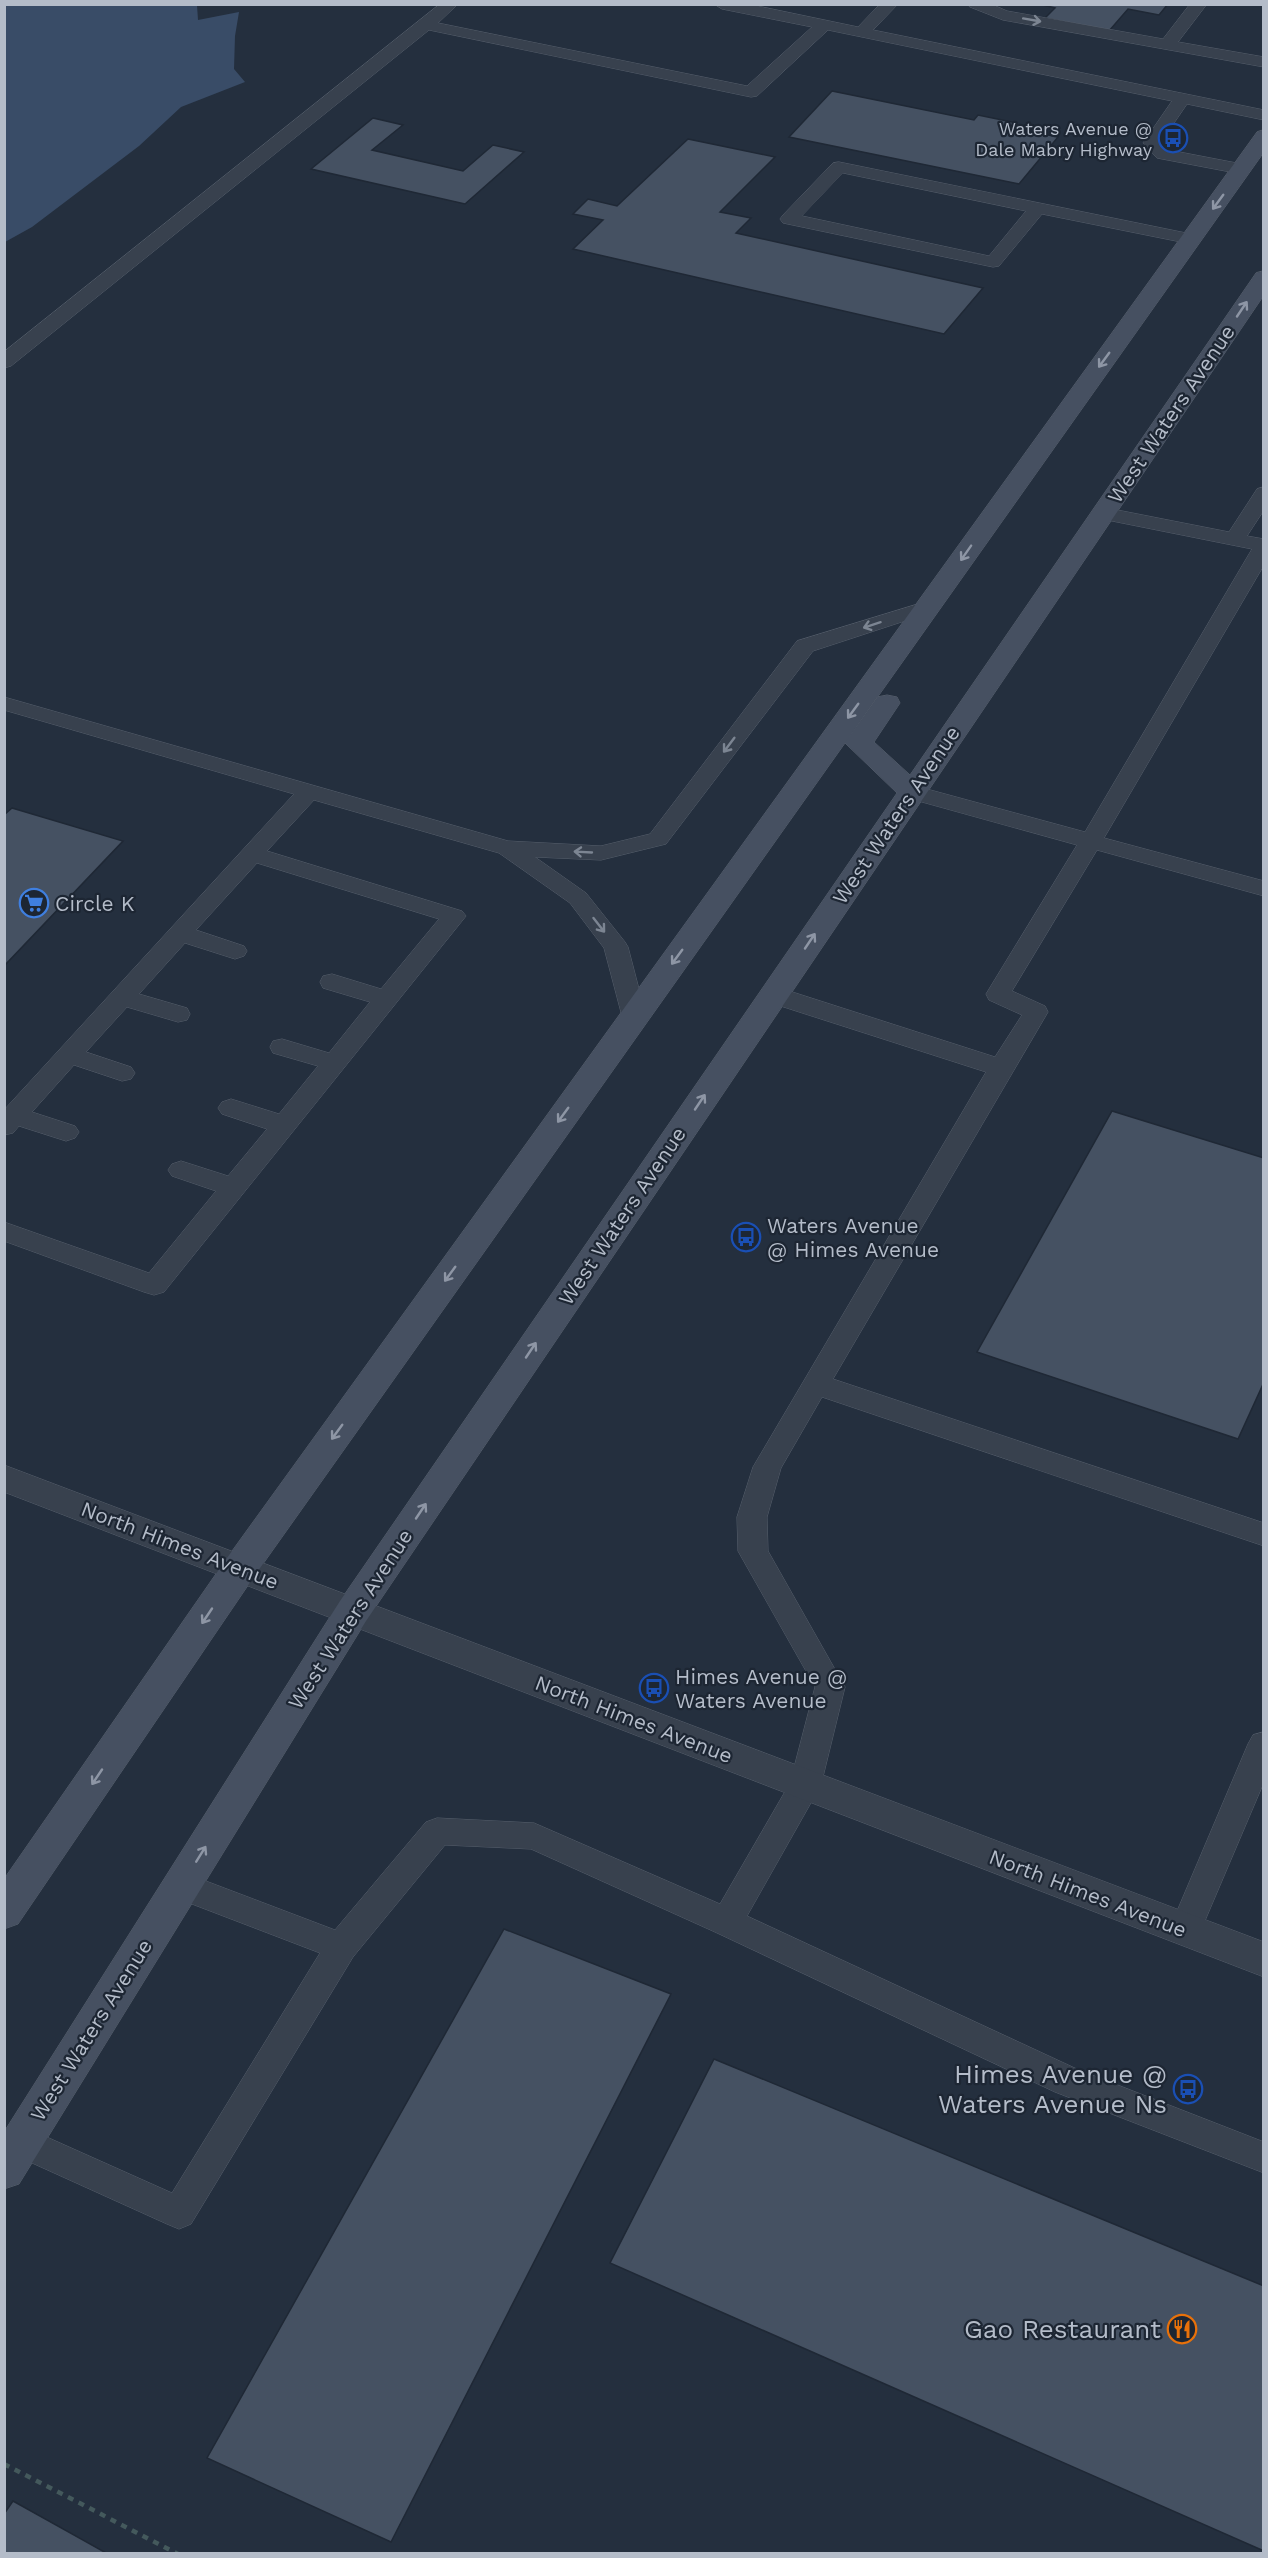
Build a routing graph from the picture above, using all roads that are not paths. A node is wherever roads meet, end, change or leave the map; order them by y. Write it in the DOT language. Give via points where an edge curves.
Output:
graph roads {
  1 [pos="450,4"];
  2 [pos="722,4"];
  3 [pos="890,4"];
  4 [pos="976,4"];
  5 [pos="1199,4"];
  6 [pos="426,25"];
  7 [pos="824,25"];
  8 [pos="861,33"];
  9 [pos="1167,45"];
  10 [pos="1263,62"];
  11 [pos="1183,98"];
  12 [pos="1263,115"];
  13 [pos="1263,136"];
  14 [pos="1241,169"];
  15 [pos="1038,208"];
  16 [pos="1191,239"];
  17 [pos="1263,278"];
  18 [pos="4,362"];
  19 [pos="1011,490"];
  20 [pos="1263,493"];
  21 [pos="1102,513"];
  22 [pos="1235,539"];
  23 [pos="1263,545"];
  24 [pos="928,607"];
  25 [pos="4,703"];
  26 [pos="309,791"];
  27 [pos="912,792"];
  28 [pos="1091,841"];
  29 [pos="507,848"];
  30 [pos="252,854"];
  31 [pos="1263,889"];
  32 [pos="180,933"];
  33 [pos="235,951"];
  34 [pos="332,982"];
  35 [pos="774,995"];
  36 [pos="123,997"];
  37 [pos="386,999"];
  38 [pos="178,1014"];
  39 [pos="634,1016"];
  40 [pos="282,1047"];
  41 [pos="70,1055"];
  42 [pos="335,1063"];
  43 [pos="1001,1068"];
  44 [pos="122,1072"];
  45 [pos="231,1108"];
  46 [pos="10,1122"];
  47 [pos="284,1125"];
  48 [pos="66,1132"];
  49 [pos="181,1170"];
  50 [pos="234,1187"];
  51 [pos="4,1231"];
  52 [pos="815,1384"];
  53 [pos="4,1478"];
  54 [pos="1263,1535"];
  55 [pos="240,1568"];
  56 [pos="352,1611"];
  57 [pos="1263,1744"];
  58 [pos="805,1785"];
  59 [pos="182,1886"];
  60 [pos="4,1912"];
  61 [pos="727,1922"];
  62 [pos="1185,1930"];
  63 [pos="341,1947"];
  64 [pos="1263,1960"];
  65 [pos="13,2156"];
  66 [pos="1263,2158"];
  1 -- 6 [label="lane"];
  2 -- 7 [label="lane"];
  3 -- 8 [label="lane"];
  4 -- 9 [label="lane, one-way" via="1003,15"];
  5 -- 9 [label="lane"];
  6 -- 7 [label="lane" via="751,92"];
  6 -- 18 [label="lane"];
  7 -- 8 [label="lane"];
  8 -- 11 [label="lane"];
  9 -- 10 [label="lane"];
  11 -- 12 [label="lane"];
  11 -- 14 [label="lane" via="1152,143 1163,154"];
  13 -- 14 [label="main road"];
  14 -- 16 [label="main road, one-way"];
  15 -- 15 [label="lane" via="839,167 789,219 993,262"];
  15 -- 16 [label="lane"];
  16 -- 19 [label="main road, one-way"];
  21 -- 17 [label="main road, West Waters Avenue, one-way"];
  19 -- 24 [label="main road, one-way"];
  19 -- 27 [label="main road" via="990,552 859,743"];
  20 -- 22 [label="lane"];
  21 -- 22 [label="lane"];
  21 -- 27 [label="main road, West Waters Avenue"];
  22 -- 23 [label="lane"];
  23 -- 28 [label="lane"];
  24 -- 29 [label="lane, one-way" via="805,646 658,839 601,853"];
  24 -- 39 [label="main road, one-way"];
  25 -- 26 [label="lane"];
  26 -- 29 [label="lane"];
  26 -- 30 [label="lane"];
  27 -- 28 [label="lane"];
  35 -- 27 [label="main road, West Waters Avenue, one-way"];
  28 -- 31 [label="lane"];
  28 -- 43 [label="lane" via="998,994 1036,1012"];
  29 -- 39 [label="lane, one-way" via="578,898 616,947"];
  30 -- 32 [label="lane"];
  30 -- 37 [label="lane" via="454,916"];
  32 -- 33 [label="lane"];
  32 -- 36 [label="lane"];
  34 -- 37 [label="lane"];
  35 -- 43 [label="lane"];
  56 -- 35 [label="main road, West Waters Avenue, one-way"];
  36 -- 38 [label="lane"];
  36 -- 41 [label="lane"];
  37 -- 42 [label="lane"];
  39 -- 55 [label="main road, one-way"];
  40 -- 42 [label="lane"];
  41 -- 44 [label="lane"];
  41 -- 46 [label="lane"];
  42 -- 47 [label="lane"];
  43 -- 52 [label="lane"];
  45 -- 47 [label="lane"];
  46 -- 48 [label="lane"];
  47 -- 50 [label="lane"];
  49 -- 50 [label="lane"];
  50 -- 51 [label="lane" via="154,1285"];
  52 -- 54 [label="lane"];
  52 -- 58 [label="lane" via="767,1467 752,1518 753,1551 830,1688"];
  53 -- 55 [label="street, North Himes Avenue"];
  55 -- 56 [label="street, North Himes Avenue"];
  55 -- 60 [label="main road, one-way"];
  56 -- 58 [label="street, North Himes Avenue"];
  59 -- 56 [label="main road, West Waters Avenue, one-way"];
  57 -- 62 [label="lane"];
  58 -- 61 [label="lane"];
  58 -- 62 [label="street, North Himes Avenue"];
  59 -- 63 [label="lane"];
  59 -- 65 [label="main road, West Waters Avenue"];
  61 -- 63 [label="lane" via="534,1836 437,1831"];
  61 -- 66 [label="lane" via="1067,2081"];
  62 -- 64 [label="street, North Himes Avenue"];
  63 -- 65 [label="lane" via="179,2213"];
}
